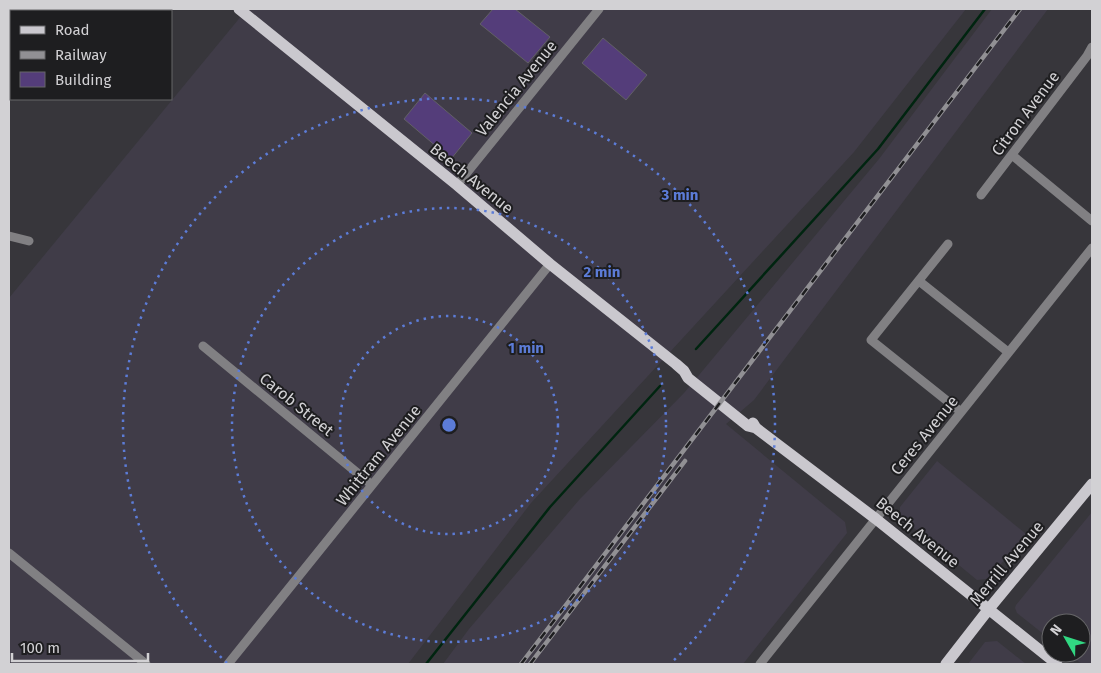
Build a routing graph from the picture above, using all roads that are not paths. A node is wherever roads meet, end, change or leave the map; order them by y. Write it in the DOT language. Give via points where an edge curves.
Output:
graph roads {
  1 [pos="239,9"];
  2 [pos="598,9"];
  3 [pos="1092,47"];
  4 [pos="1012,155"];
  5 [pos="456,185"];
  6 [pos="981,195"];
  7 [pos="1092,221"];
  8 [pos="9,236"];
  9 [pos="29,241"];
  10 [pos="948,244"];
  11 [pos="1092,248"];
  12 [pos="550,264"];
  13 [pos="919,280"];
  14 [pos="203,346"];
  15 [pos="1008,352"];
  16 [pos="961,412"];
  17 [pos="1092,484"];
  18 [pos="372,485"];
  19 [pos="876,519"];
  20 [pos="9,553"];
  21 [pos="988,610"];
  22 [pos="146,664"];
  23 [pos="228,664"];
  24 [pos="760,664"];
  25 [pos="946,664"];
  26 [pos="1057,664"];
  1 -- 5 [label="main road, Beech Avenue"];
  2 -- 5 [label="street, Valencia Avenue"];
  3 -- 4 [label="street, Citron Avenue"];
  4 -- 6 [label="street, Citron Avenue"];
  4 -- 7 [label="street"];
  5 -- 12 [label="main road, Beech Avenue"];
  8 -- 9 [label="street"];
  10 -- 13 [label="street"];
  11 -- 15 [label="street, Ceres Avenue"];
  12 -- 18 [label="street, Whittram Avenue"];
  12 -- 19 [label="main road, Beech Avenue"];
  13 -- 15 [label="street"];
  13 -- 16 [label="street" via="871,340"];
  14 -- 18 [label="street, Carob Street"];
  15 -- 16 [label="street, Ceres Avenue"];
  16 -- 19 [label="street, Ceres Avenue"];
  17 -- 21 [label="main road, Merrill Avenue"];
  18 -- 23 [label="street, Whittram Avenue"];
  19 -- 21 [label="main road, Beech Avenue"];
  19 -- 24 [label="street, Ceres Avenue"];
  20 -- 22 [label="street"];
  21 -- 25 [label="main road, Merrill Avenue"];
  21 -- 26 [label="main road, Beech Avenue"];
}
